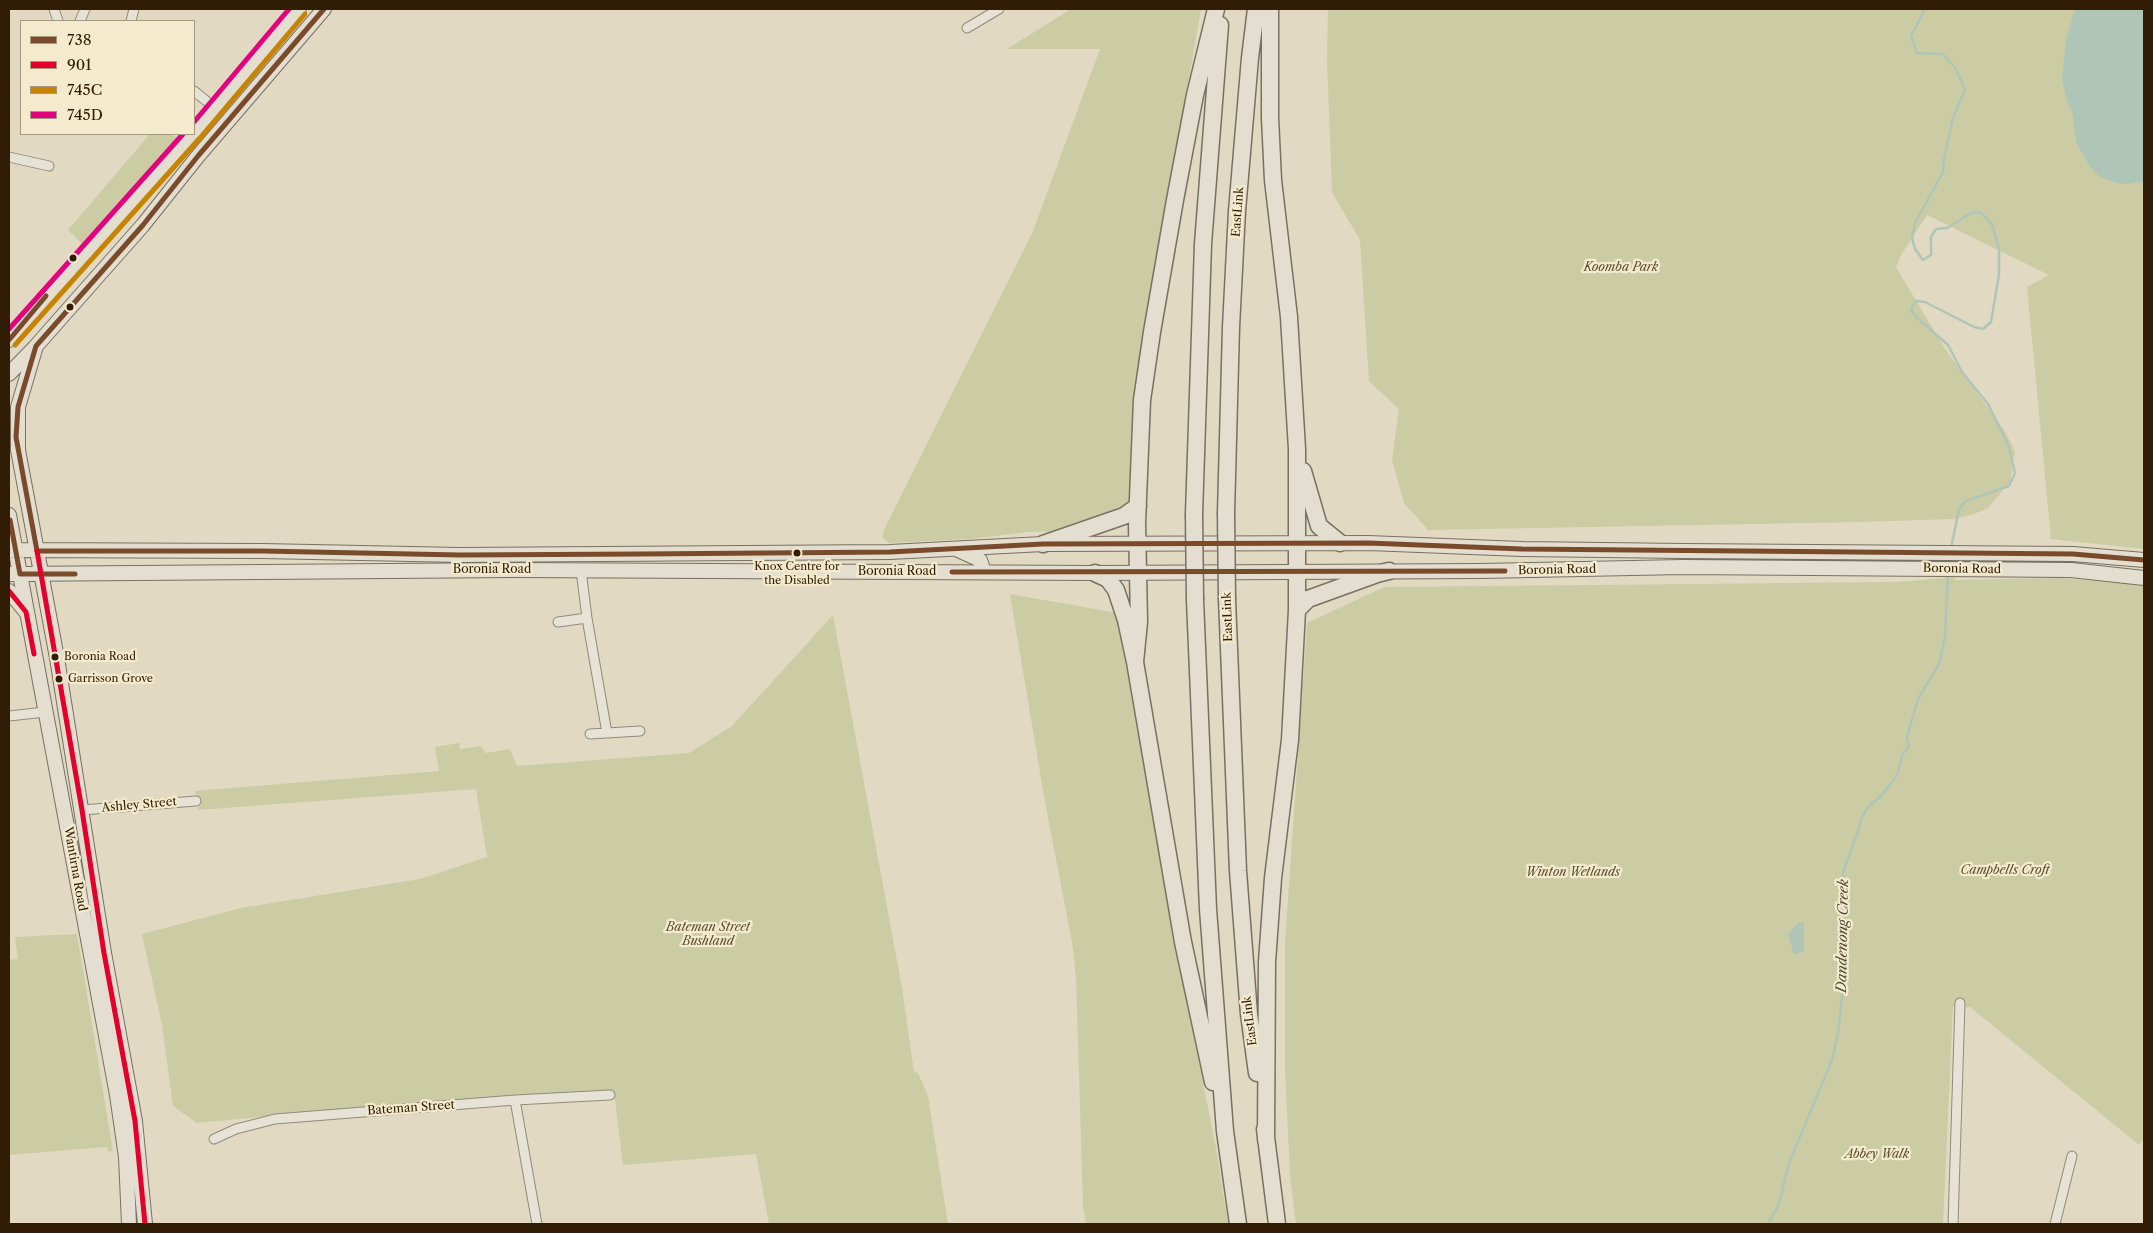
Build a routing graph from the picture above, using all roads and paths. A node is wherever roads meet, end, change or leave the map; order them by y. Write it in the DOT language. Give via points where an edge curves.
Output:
graph roads {
  1 [pos="299,9"];
  2 [pos="324,9"];
  3 [pos="998,9"];
  4 [pos="1216,9"];
  5 [pos="1222,9"];
  6 [pos="1256,9"];
  7 [pos="1270,9"];
  8 [pos="967,28"];
  9 [pos="195,92"];
  10 [pos="215,108"];
  11 [pos="195,131"];
  12 [pos="191,135"];
  13 [pos="9,157"];
  14 [pos="49,166"];
  15 [pos="9,340"];
  16 [pos="36,346"];
  17 [pos="9,374"];
  18 [pos="1297,449"];
  19 [pos="1138,506"];
  20 [pos="9,515"];
  21 [pos="1297,543"];
  22 [pos="1340,543"];
  23 [pos="1042,544"];
  24 [pos="1138,544"];
  25 [pos="955,549"];
  26 [pos="12,550"];
  27 [pos="36,551"];
  28 [pos="262,551"];
  29 [pos="1684,551"];
  30 [pos="874,552"];
  31 [pos="738,553"];
  32 [pos="2144,560"];
  33 [pos="1683,568"];
  34 [pos="581,570"];
  35 [pos="1389,571"];
  36 [pos="261,572"];
  37 [pos="874,572"];
  38 [pos="984,572"];
  39 [pos="1297,572"];
  40 [pos="749,573"];
  41 [pos="1095,573"];
  42 [pos="1138,573"];
  43 [pos="14,574"];
  44 [pos="42,574"];
  45 [pos="2144,578"];
  46 [pos="9,591"];
  47 [pos="1297,610"];
  48 [pos="26,612"];
  49 [pos="587,618"];
  50 [pos="558,622"];
  51 [pos="1135,662"];
  52 [pos="64,709"];
  53 [pos="44,712"];
  54 [pos="9,716"];
  55 [pos="640,731"];
  56 [pos="607,733"];
  57 [pos="590,734"];
  58 [pos="196,801"];
  59 [pos="82,810"];
  60 [pos="1960,1002"];
  61 [pos="610,1095"];
  62 [pos="515,1100"];
  63 [pos="1225,1131"];
  64 [pos="214,1138"];
  65 [pos="1266,1140"];
  66 [pos="2072,1156"];
  67 [pos="129,1224"];
  68 [pos="145,1224"];
  69 [pos="536,1224"];
  70 [pos="1238,1224"];
  71 [pos="1277,1224"];
  72 [pos="1953,1224"];
  73 [pos="2055,1224"];
  1 -- 10 [label="main road"];
  2 -- 16 [label="main road" via="143,225"];
  3 -- 8 [label="street"];
  4 -- 19 [label="highway" via="1195,95 1152,332 1142,400"];
  5 -- 63 [label="highway, bridge" via="1203,244 1194,514 1208,909"];
  6 -- 65 [label="highway, EastLink, bridge" via="1237,211 1226,512 1239,890 1249,1014"];
  7 -- 18 [label="highway" via="1273,180 1289,316"];
  9 -- 10 [label="street"];
  10 -- 11 [label="main road"];
  12 -- 15 [label="main road"];
  13 -- 14 [label="street"];
  16 -- 17 [label="main road"];
  16 -- 27 [label="main road, Wantirna Road" via="18,407 16,437"];
  18 -- 21 [label="highway"];
  18 -- 22 [label="highway" via="1319,526"];
  19 -- 23 [label="highway" via="1124,516"];
  19 -- 24 [label="highway"];
  20 -- 26 [label="main road, Wantirna Road"];
  21 -- 22 [label="main road, Boronia Road"];
  21 -- 24 [label="main road, Boronia Road"];
  21 -- 39 [label="highway"];
  22 -- 29 [label="main road, Boronia Road"];
  23 -- 24 [label="main road, Boronia Road"];
  23 -- 25 [label="main road, Boronia Road"];
  24 -- 42 [label="highway"];
  25 -- 30 [label="main road, Boronia Road"];
  25 -- 38 [label="main road" via="980,560"];
  26 -- 27 [label="main road, Boronia Road"];
  26 -- 43 [label="main road, Wantirna Road"];
  27 -- 28 [label="main road, Boronia Road"];
  27 -- 44 [label="main road, Wantirna Road"];
  28 -- 31 [label="main road, Boronia Road" via="450,555"];
  28 -- 36 [label="main road"];
  29 -- 32 [label="main road, Boronia Road" via="2073,554"];
  29 -- 33 [label="main road"];
  30 -- 31 [label="main road, Boronia Road"];
  30 -- 37 [label="main road"];
  31 -- 40 [label="main road"];
  33 -- 35 [label="main road, Boronia Road"];
  33 -- 45 [label="main road, Boronia Road" via="2071,570"];
  34 -- 36 [label="main road, Boronia Road"];
  34 -- 40 [label="main road, Boronia Road"];
  34 -- 49 [label="street"];
  35 -- 39 [label="main road, Boronia Road"];
  35 -- 47 [label="highway" via="1308,599"];
  36 -- 44 [label="main road, Boronia Road"];
  37 -- 38 [label="main road, Boronia Road"];
  37 -- 40 [label="main road, Boronia Road"];
  38 -- 41 [label="main road, Boronia Road"];
  39 -- 42 [label="main road, Boronia Road"];
  39 -- 47 [label="highway"];
  41 -- 42 [label="main road, Boronia Road"];
  41 -- 51 [label="highway" via="1108,580 1116,590"];
  42 -- 51 [label="highway"];
  43 -- 44 [label="main road, Boronia Road"];
  43 -- 48 [label="main road, Wantirna Road"];
  44 -- 52 [label="main road, Wantirna Road"];
  46 -- 48 [label="main road"];
  47 -- 65 [label="highway" via="1290,740 1273,878 1267,962"];
  48 -- 53 [label="main road, Wantirna Road"];
  49 -- 50 [label="street"];
  49 -- 56 [label="street"];
  51 -- 63 [label="highway" via="1183,942"];
  52 -- 53 [label="main road"];
  52 -- 59 [label="main road, Wantirna Road"];
  53 -- 54 [label="street"];
  53 -- 67 [label="main road, Wantirna Road" via="117,1095 126,1157"];
  55 -- 56 [label="street"];
  56 -- 57 [label="street"];
  58 -- 59 [label="street, Ashley Street"];
  59 -- 68 [label="main road, Wantirna Road" via="138,1142"];
  60 -- 72 [label="street"];
  61 -- 62 [label="street, Bateman Street"];
  62 -- 64 [label="street, Bateman Street" via="275,1119"];
  62 -- 69 [label="street"];
  63 -- 70 [label="highway"];
  65 -- 71 [label="highway, EastLink"];
  66 -- 73 [label="street"];
}
